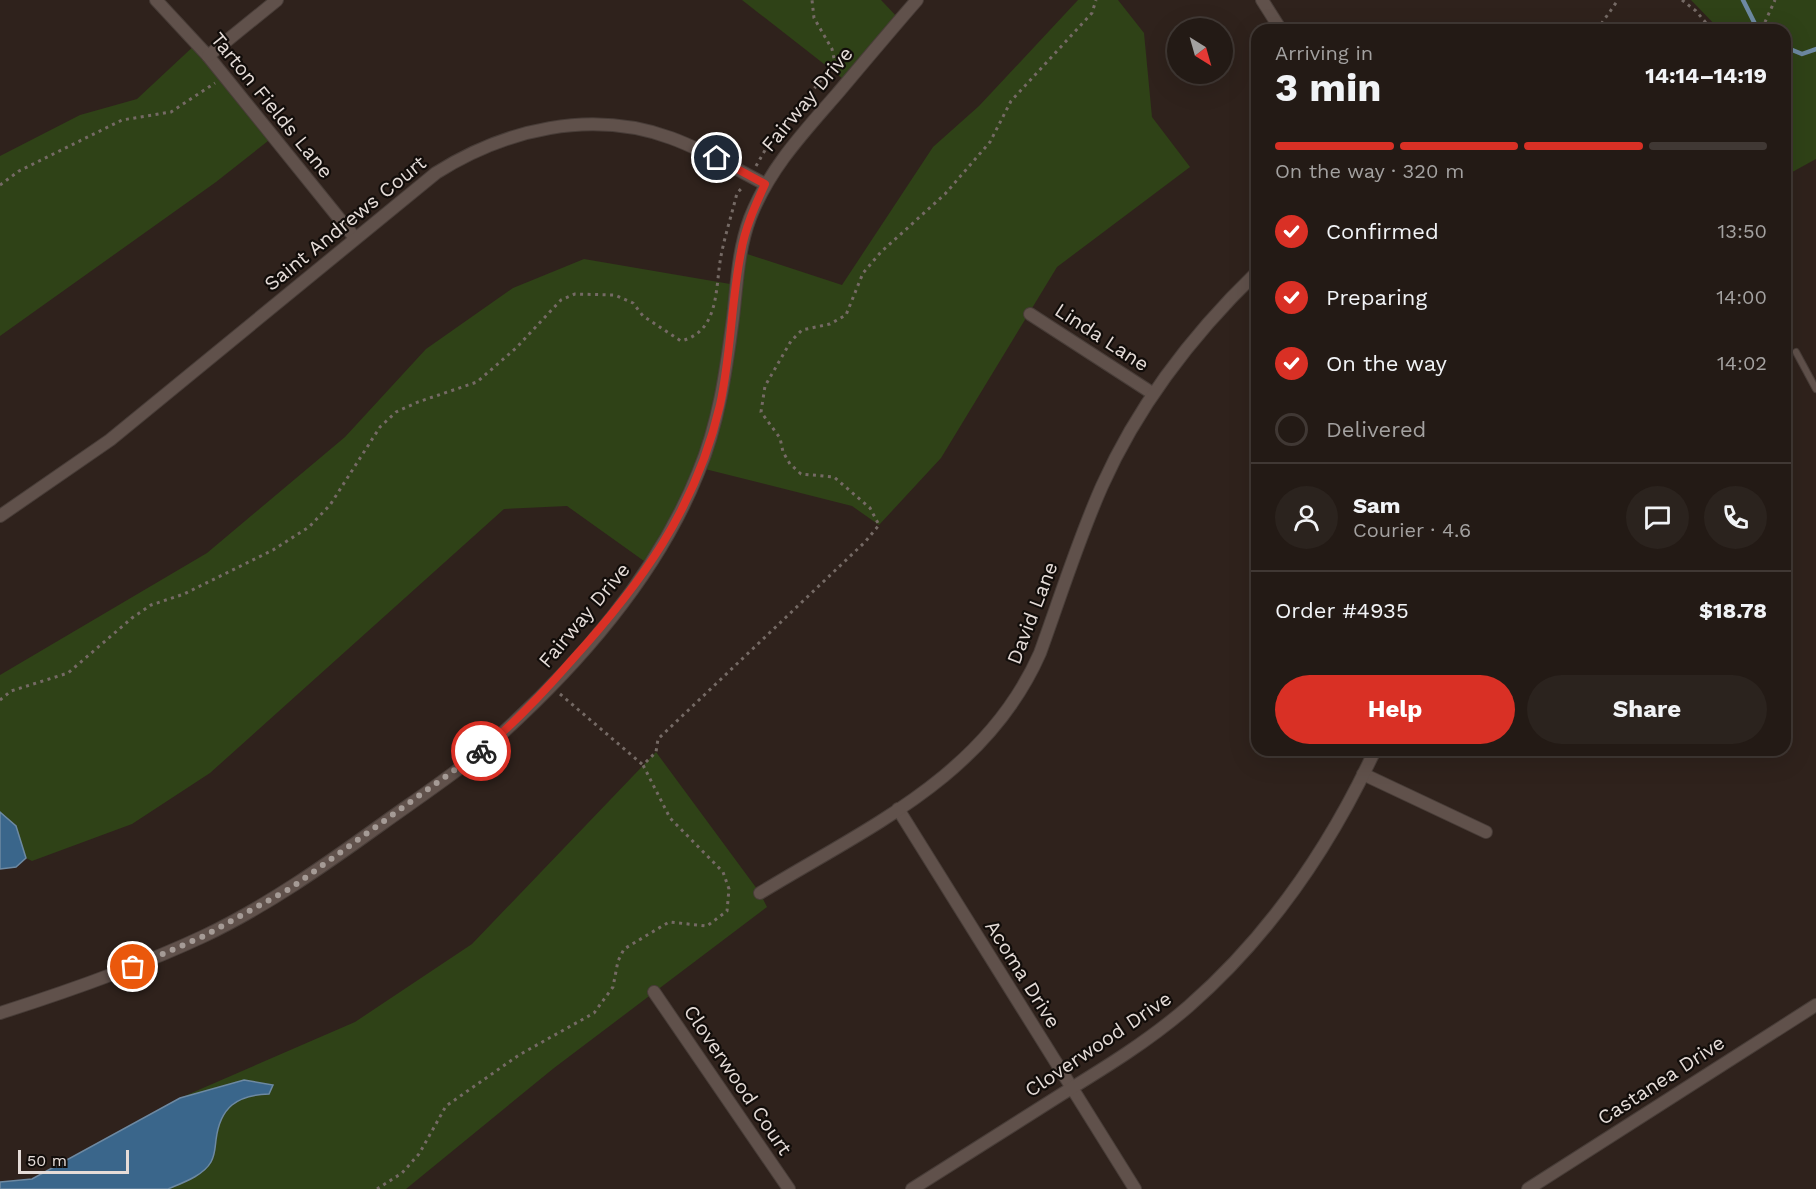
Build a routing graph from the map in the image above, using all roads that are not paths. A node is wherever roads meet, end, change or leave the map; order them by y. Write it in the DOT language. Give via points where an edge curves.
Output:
graph roads {
  1 [pos="156,0"];
  2 [pos="277,0"];
  3 [pos="917,0"];
  4 [pos="1262,0"];
  5 [pos="1277,24"];
  6 [pos="208,56"];
  7 [pos="765,184"];
  8 [pos="355,238"];
  9 [pos="1251,278"];
  10 [pos="1030,314"];
  11 [pos="1796,352"];
  12 [pos="1816,389"];
  13 [pos="1152,393"];
  14 [pos="0,516"];
  15 [pos="1372,756"];
  16 [pos="1364,774"];
  17 [pos="898,809"];
  18 [pos="1485,832"];
  19 [pos="760,893"];
  20 [pos="654,992"];
  21 [pos="1816,1005"];
  22 [pos="0,1013"];
  23 [pos="1072,1088"];
  24 [pos="789,1189"];
  25 [pos="912,1189"];
  26 [pos="1135,1189"];
  27 [pos="1528,1189"];
  1 -- 6 [label="street, Tarton Fields Lane"];
  2 -- 6 [label="street"];
  3 -- 7 [label="street, Fairway Drive" via="787,151"];
  4 -- 5 [label="street"];
  6 -- 8 [label="street, Tarton Fields Lane"];
  7 -- 8 [label="street, Saint Andrews Court" via="669,137 615,126 548,128 464,155"];
  7 -- 22 [label="street, Fairway Drive" via="741,252 720,405 683,509 651,566 550,685 496,738 453,772 281,893 204,936 133,967"];
  8 -- 14 [label="street, Saint Andrews Court" via="110,440"];
  9 -- 13 [label="street, David Lane" via="1186,347"];
  10 -- 13 [label="street, Linda Lane"];
  11 -- 12 [label="lane"];
  13 -- 17 [label="street, David Lane" via="1101,488 1040,654 1014,702 956,769"];
  15 -- 16 [label="street, Cloverwood Drive"];
  16 -- 18 [label="street"];
  16 -- 23 [label="street, Cloverwood Drive" via="1305,876 1242,953 1187,1007 1143,1042"];
  17 -- 19 [label="street, David Lane"];
  17 -- 23 [label="street, Acoma Drive"];
  20 -- 24 [label="street, Cloverwood Court"];
  21 -- 27 [label="street, Castanea Drive"];
  23 -- 25 [label="street, Cloverwood Drive"];
  23 -- 26 [label="street, Acoma Drive"];
}
